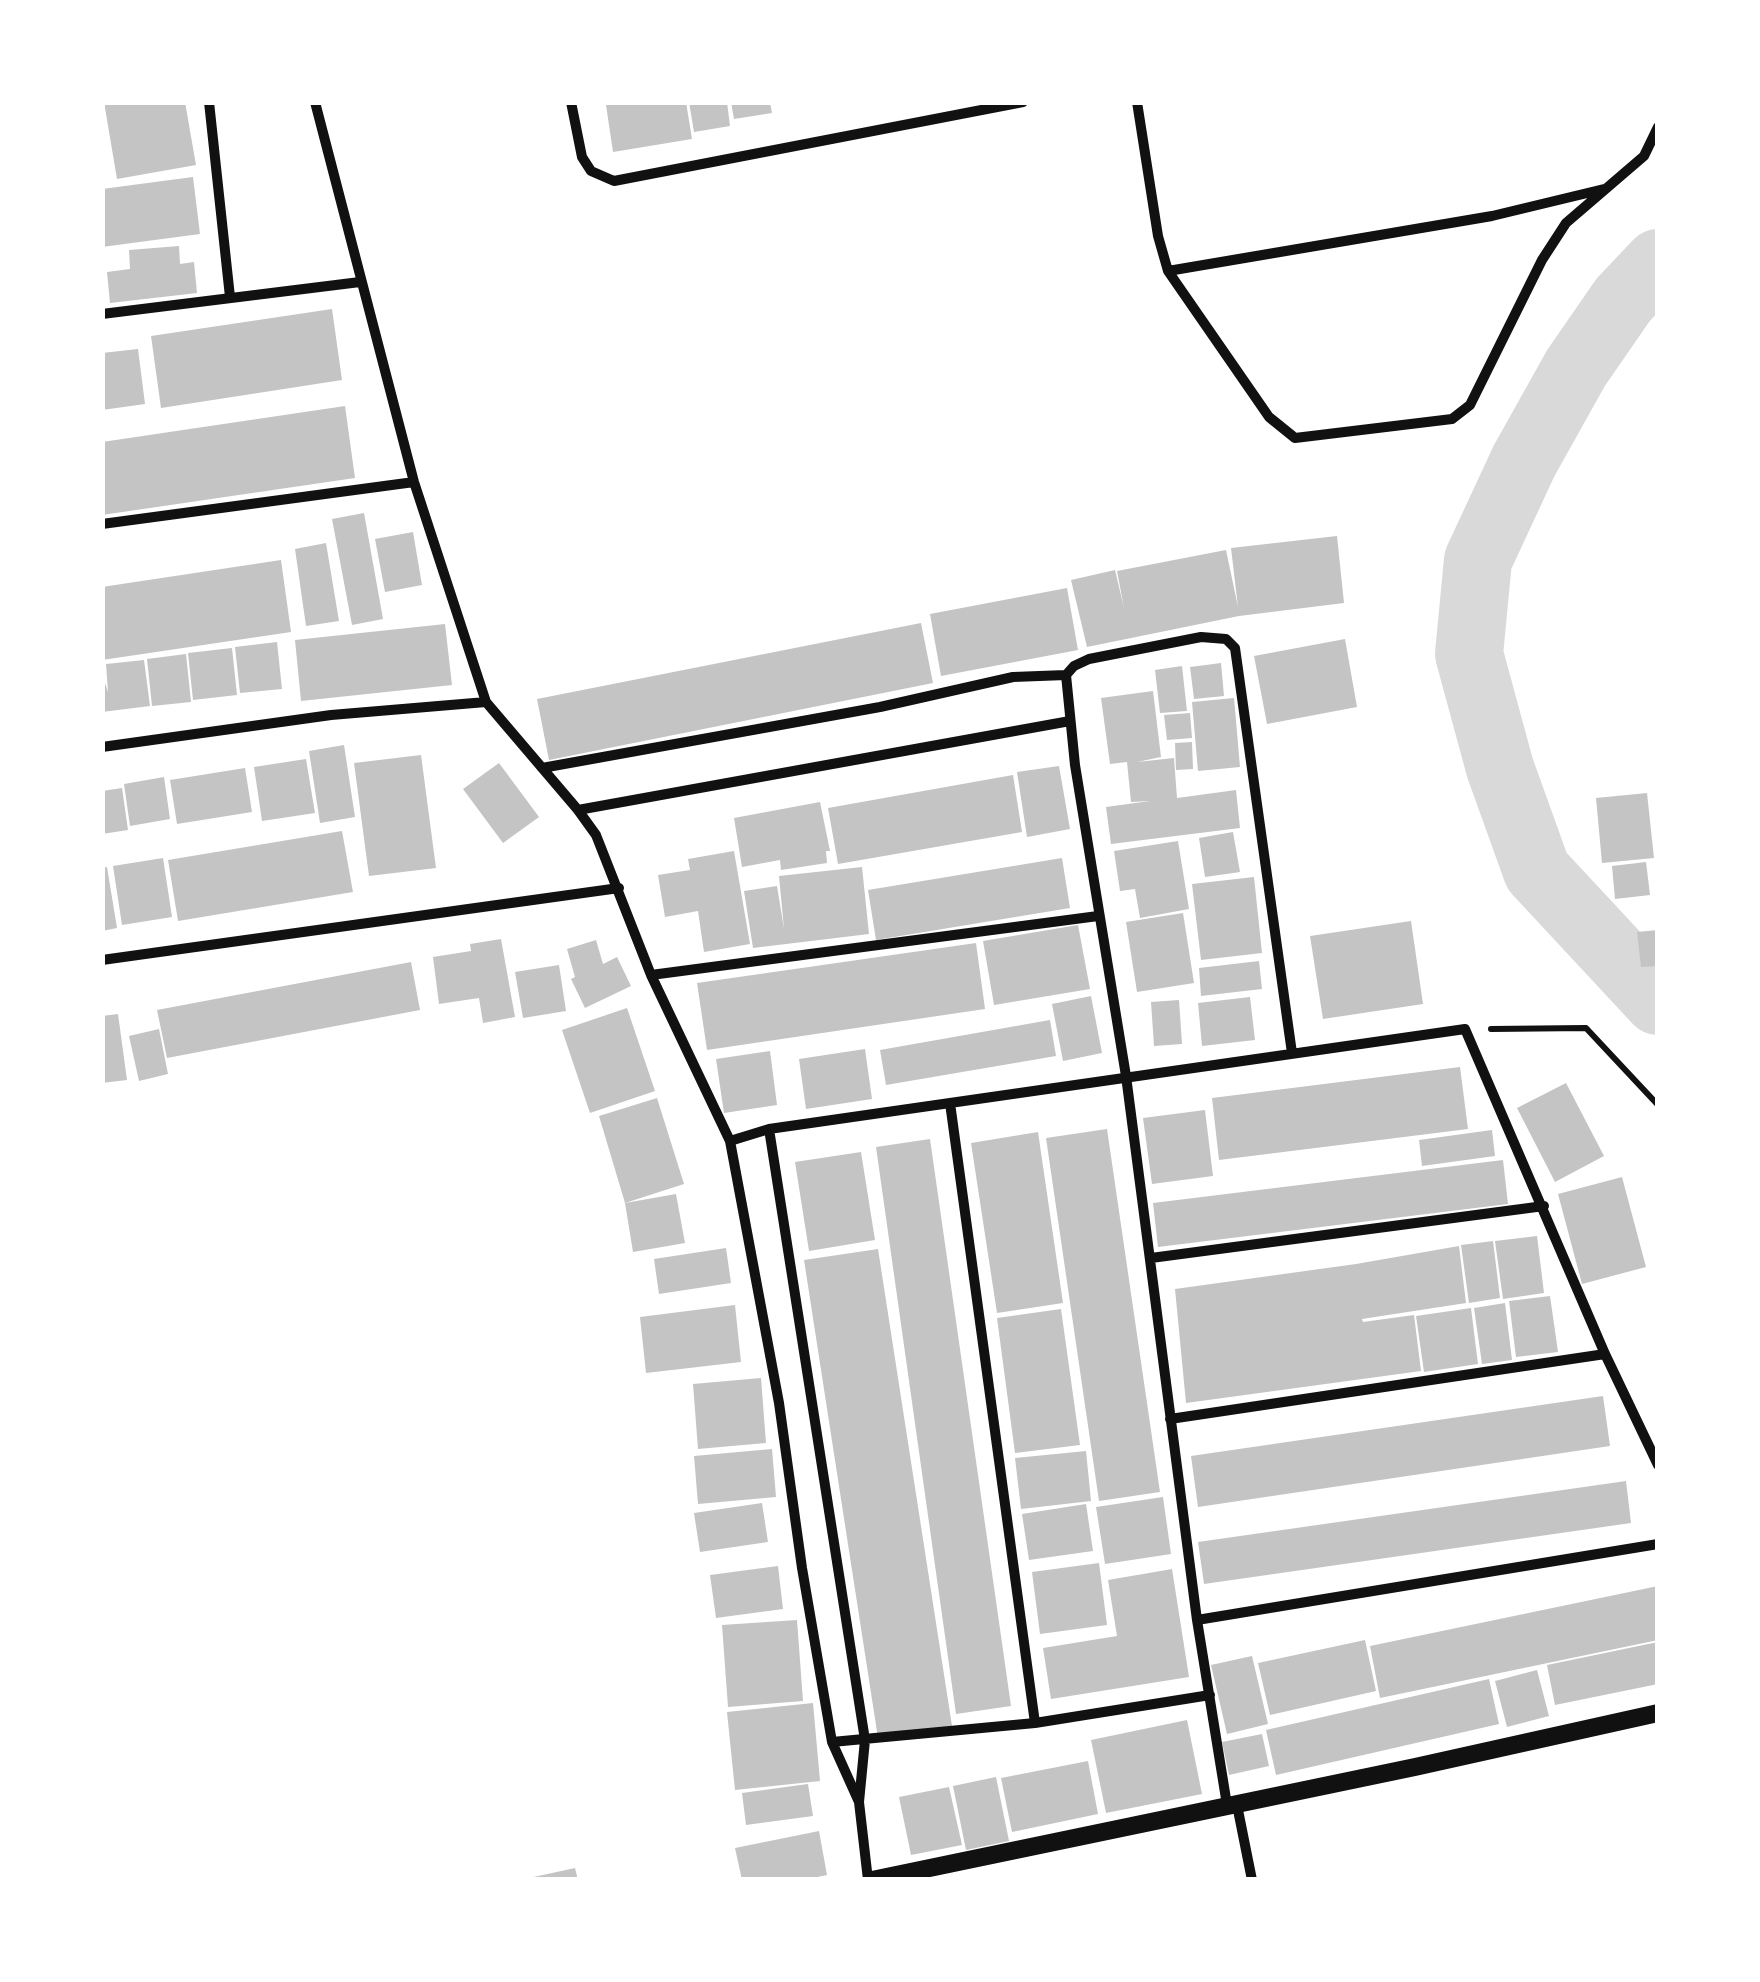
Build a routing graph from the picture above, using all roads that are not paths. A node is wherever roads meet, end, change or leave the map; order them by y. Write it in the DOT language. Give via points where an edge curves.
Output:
graph roads {
  1 [pos="209,102"];
  2 [pos="314,102"];
  3 [pos="571,102"];
  4 [pos="1023,102"];
  5 [pos="1137,102"];
  6 [pos="1658,127"];
  7 [pos="1610,188"];
  8 [pos="1168,272"];
  9 [pos="360,282"];
  10 [pos="230,298"];
  11 [pos="102,314"];
  12 [pos="414,482"];
  13 [pos="102,524"];
  14 [pos="1066,675"];
  15 [pos="486,702"];
  16 [pos="1070,722"];
  17 [pos="102,746"];
  18 [pos="542,768"];
  19 [pos="578,810"];
  20 [pos="619,888"];
  21 [pos="1098,916"];
  22 [pos="102,960"];
  23 [pos="652,975"];
  24 [pos="1292,1053"];
  25 [pos="1126,1076"];
  26 [pos="950,1103"];
  27 [pos="769,1129"];
  28 [pos="730,1141"];
  29 [pos="1544,1206"];
  30 [pos="1150,1258"];
  31 [pos="1605,1354"];
  32 [pos="1170,1419"];
  33 [pos="1658,1465"];
  34 [pos="1658,1544"];
  35 [pos="1197,1620"];
  36 [pos="1210,1695"];
  37 [pos="1658,1712"];
  38 [pos="1035,1722"];
  39 [pos="865,1740"];
  40 [pos="832,1742"];
  41 [pos="858,1802"];
  42 [pos="1232,1805"];
  43 [pos="870,1880"];
  44 [pos="1252,1880"];
  1 -- 10 [label="street"];
  2 -- 9 [label="street"];
  3 -- 4 [label="street" via="582,157 591,171 614,181"];
  5 -- 8 [label="street"];
  6 -- 7 [label="street" via="1644,156"];
  7 -- 8 [label="street" via="1492,216"];
  7 -- 8 [label="street" via="1566,223 1470,405 1452,419 1295,438 1269,417"];
  9 -- 10 [label="street"];
  9 -- 12 [label="street"];
  10 -- 11 [label="street"];
  12 -- 13 [label="street"];
  12 -- 15 [label="street"];
  14 -- 16 [label="street"];
  14 -- 18 [label="street" via="1013,676"];
  14 -- 24 [label="street" via="1090,660 1201,638 1226,639 1236,648"];
  15 -- 17 [label="street"];
  15 -- 18 [label="street"];
  16 -- 19 [label="street"];
  16 -- 21 [label="street"];
  18 -- 19 [label="street"];
  19 -- 20 [label="street"];
  20 -- 22 [label="street"];
  20 -- 23 [label="street"];
  21 -- 23 [label="street"];
  21 -- 25 [label="street"];
  23 -- 28 [label="street"];
  24 -- 25 [label="street"];
  24 -- 29 [label="street" via="1465,1030"];
  25 -- 26 [label="street"];
  25 -- 30 [label="street"];
  26 -- 27 [label="street"];
  26 -- 38 [label="street"];
  27 -- 28 [label="street"];
  27 -- 39 [label="street"];
  28 -- 40 [label="street"];
  29 -- 30 [label="street"];
  29 -- 31 [label="street"];
  30 -- 32 [label="street"];
  31 -- 32 [label="street"];
  31 -- 33 [label="street"];
  32 -- 35 [label="street"];
  34 -- 35 [label="street"];
  35 -- 36 [label="street"];
  36 -- 38 [label="street"];
  36 -- 42 [label="street"];
  37 -- 42 [label="street"];
  38 -- 39 [label="street"];
  39 -- 40 [label="street"];
  39 -- 41 [label="street"];
  40 -- 41 [label="street"];
  41 -- 43 [label="street"];
  42 -- 43 [label="street"];
  42 -- 44 [label="street"];
}
